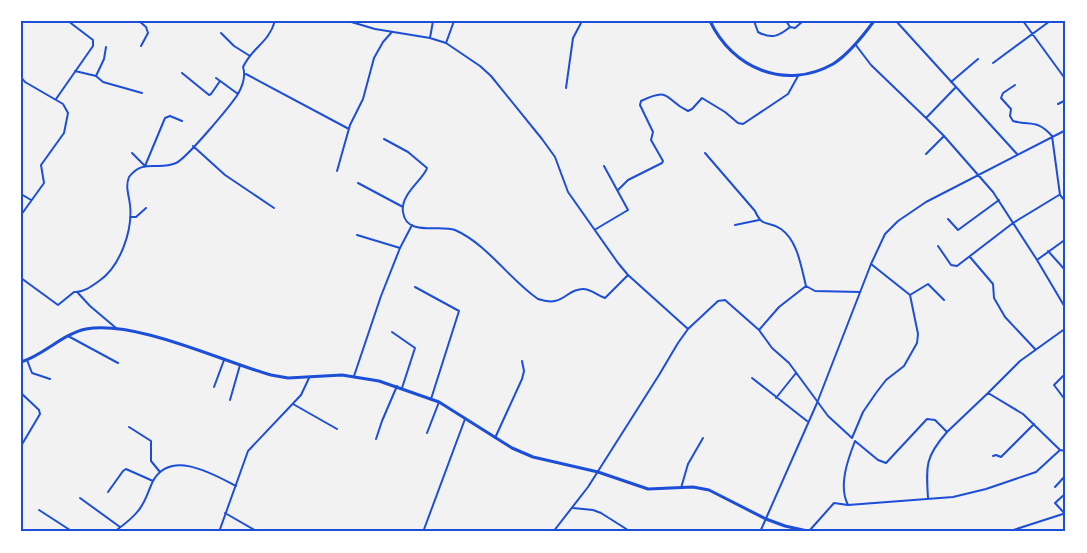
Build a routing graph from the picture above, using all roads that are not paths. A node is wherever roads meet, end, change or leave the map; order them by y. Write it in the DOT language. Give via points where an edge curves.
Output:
graph roads {
  1 [pos="68,21"];
  2 [pos="139,21"];
  3 [pos="275,21"];
  4 [pos="348,21"];
  5 [pos="433,21"];
  6 [pos="454,21"];
  7 [pos="582,21"];
  8 [pos="710,21"];
  9 [pos="754,21"];
  10 [pos="786,21"];
  11 [pos="803,21"];
  12 [pos="867,21"];
  13 [pos="896,21"];
  14 [pos="1023,21"];
  15 [pos="1050,21"];
  16 [pos="873,23"];
  17 [pos="790,27"];
  18 [pos="392,32"];
  19 [pos="221,33"];
  20 [pos="1032,34"];
  21 [pos="430,38"];
  22 [pos="446,44"];
  23 [pos="855,44"];
  24 [pos="141,46"];
  25 [pos="106,47"];
  26 [pos="250,56"];
  27 [pos="978,59"];
  28 [pos="993,63"];
  29 [pos="75,71"];
  30 [pos="182,73"];
  31 [pos="245,74"];
  32 [pos="96,76"];
  33 [pos="798,76"];
  34 [pos="21,77"];
  35 [pos="216,78"];
  36 [pos="1066,80"];
  37 [pos="220,81"];
  38 [pos="951,82"];
  39 [pos="1015,85"];
  40 [pos="955,87"];
  41 [pos="566,88"];
  42 [pos="142,93"];
  43 [pos="238,94"];
  44 [pos="56,100"];
  45 [pos="1066,100"];
  46 [pos="1058,104"];
  47 [pos="926,118"];
  48 [pos="182,121"];
  49 [pos="349,129"];
  50 [pos="1066,130"];
  51 [pos="944,135"];
  52 [pos="1052,136"];
  53 [pos="384,139"];
  54 [pos="193,146"];
  55 [pos="132,153"];
  56 [pos="705,153"];
  57 [pos="926,154"];
  58 [pos="1017,154"];
  59 [pos="145,166"];
  60 [pos="604,166"];
  61 [pos="337,171"];
  62 [pos="979,174"];
  63 [pos="358,183"];
  64 [pos="618,190"];
  65 [pos="21,194"];
  66 [pos="1059,195"];
  67 [pos="31,200"];
  68 [pos="999,200"];
  69 [pos="1066,202"];
  70 [pos="403,207"];
  71 [pos="146,208"];
  72 [pos="274,208"];
  73 [pos="21,215"];
  74 [pos="130,217"];
  75 [pos="948,219"];
  76 [pos="759,220"];
  77 [pos="1013,223"];
  78 [pos="412,225"];
  79 [pos="735,225"];
  80 [pos="596,229"];
  81 [pos="357,235"];
  82 [pos="1066,239"];
  83 [pos="938,246"];
  84 [pos="400,248"];
  85 [pos="1048,251"];
  86 [pos="970,257"];
  87 [pos="1036,260"];
  88 [pos="871,264"];
  89 [pos="1066,271"];
  90 [pos="628,275"];
  91 [pos="21,278"];
  92 [pos="806,286"];
  93 [pos="415,287"];
  94 [pos="861,292"];
  95 [pos="78,293"];
  96 [pos="910,295"];
  97 [pos="944,300"];
  98 [pos="1066,309"];
  99 [pos="116,328"];
  100 [pos="1066,328"];
  101 [pos="688,329"];
  102 [pos="759,330"];
  103 [pos="392,333"];
  104 [pos="68,336"];
  105 [pos="1035,349"];
  106 [pos="27,360"];
  107 [pos="224,360"];
  108 [pos="522,361"];
  109 [pos="21,362"];
  110 [pos="118,363"];
  111 [pos="240,365"];
  112 [pos="796,373"];
  113 [pos="354,376"];
  114 [pos="1063,376"];
  115 [pos="309,378"];
  116 [pos="752,378"];
  117 [pos="50,380"];
  118 [pos="397,386"];
  119 [pos="214,387"];
  120 [pos="402,388"];
  121 [pos="21,393"];
  122 [pos="988,393"];
  123 [pos="777,398"];
  124 [pos="431,399"];
  125 [pos="230,400"];
  126 [pos="1066,401"];
  127 [pos="439,402"];
  128 [pos="817,403"];
  129 [pos="293,404"];
  130 [pos="465,419"];
  131 [pos="807,421"];
  132 [pos="1034,424"];
  133 [pos="129,427"];
  134 [pos="337,429"];
  135 [pos="947,432"];
  136 [pos="427,433"];
  137 [pos="495,438"];
  138 [pos="703,438"];
  139 [pos="852,438"];
  140 [pos="376,439"];
  141 [pos="855,441"];
  142 [pos="21,446"];
  143 [pos="1060,450"];
  144 [pos="1066,451"];
  145 [pos="993,456"];
  146 [pos="160,472"];
  147 [pos="598,472"];
  148 [pos="1066,475"];
  149 [pos="153,481"];
  150 [pos="236,486"];
  151 [pos="1054,486"];
  152 [pos="681,488"];
  153 [pos="108,492"];
  154 [pos="1066,492"];
  155 [pos="80,498"];
  156 [pos="928,499"];
  157 [pos="848,504"];
  158 [pos="573,508"];
  159 [pos="39,510"];
  160 [pos="225,513"];
  161 [pos="1065,514"];
  162 [pos="766,519"];
  163 [pos="120,527"];
  164 [pos="73,532"];
  165 [pos="114,532"];
  166 [pos="219,532"];
  167 [pos="258,532"];
  168 [pos="423,532"];
  169 [pos="553,532"];
  170 [pos="631,532"];
  171 [pos="760,532"];
  172 [pos="810,532"];
  173 [pos="1007,532"];
  1 -- 29 [label="street" via="93,40 90,52"];
  2 -- 24 [label="street" via="148,33"];
  3 -- 26 [label="street" via="268,39"];
  4 -- 18 [label="street"];
  5 -- 21 [label="street"];
  6 -- 22 [label="street"];
  7 -- 41 [label="street" via="573,38"];
  8 -- 33 [label="street" via="732,54 755,68"];
  9 -- 17 [label="street" via="758,32 768,37 780,35"];
  10 -- 17 [label="street"];
  11 -- 17 [label="street"];
  12 -- 16 [label="street"];
  13 -- 38 [label="street"];
  14 -- 20 [label="street"];
  15 -- 20 [label="street"];
  16 -- 23 [label="street"];
  18 -- 21 [label="street"];
  18 -- 49 [label="street" via="374,58 363,99"];
  19 -- 26 [label="street"];
  20 -- 28 [label="street"];
  20 -- 36 [label="street"];
  21 -- 22 [label="street"];
  22 -- 80 [label="street" via="491,76 555,157 568,192"];
  23 -- 33 [label="street" via="834,63"];
  23 -- 47 [label="street"];
  25 -- 32 [label="street"];
  26 -- 31 [label="street" via="243,67"];
  27 -- 38 [label="street"];
  29 -- 32 [label="street"];
  29 -- 44 [label="street"];
  30 -- 37 [label="street" via="209,94"];
  31 -- 43 [label="street"];
  31 -- 49 [label="street"];
  32 -- 42 [label="street" via="103,82"];
  33 -- 64 [label="street" via="788,94 743,124 702,99 688,111 664,94 641,102 653,132 651,140 663,161"];
  34 -- 44 [label="street"];
  35 -- 37 [label="street"];
  37 -- 43 [label="street"];
  38 -- 40 [label="street"];
  39 -- 52 [label="street" via="1001,97 1011,109 1011,118 1039,125"];
  40 -- 47 [label="street"];
  40 -- 58 [label="street"];
  43 -- 54 [label="street"];
  44 -- 67 [label="street" via="67,108 66,128 41,165 44,183"];
  45 -- 46 [label="street"];
  47 -- 51 [label="street"];
  48 -- 59 [label="street" via="165,118"];
  49 -- 61 [label="street"];
  50 -- 52 [label="street"];
  51 -- 57 [label="street"];
  51 -- 62 [label="street"];
  52 -- 58 [label="street"];
  52 -- 66 [label="street"];
  53 -- 70 [label="street" via="427,168"];
  54 -- 59 [label="street" via="175,163"];
  54 -- 72 [label="street" via="225,175"];
  55 -- 59 [label="street"];
  56 -- 76 [label="street"];
  58 -- 62 [label="street"];
  59 -- 74 [label="street" via="133,172 127,183"];
  60 -- 64 [label="street"];
  62 -- 68 [label="street"];
  62 -- 88 [label="street" via="898,221 885,234"];
  63 -- 70 [label="street"];
  64 -- 80 [label="street" via="628,212"];
  65 -- 67 [label="street"];
  66 -- 69 [label="street"];
  66 -- 77 [label="street"];
  67 -- 73 [label="street"];
  68 -- 75 [label="street" via="958,230"];
  68 -- 77 [label="street"];
  70 -- 78 [label="street" via="405,219"];
  71 -- 74 [label="street"];
  74 -- 95 [label="street" via="124,246 106,276"];
  76 -- 79 [label="street"];
  76 -- 92 [label="street" via="778,227 792,243"];
  77 -- 86 [label="street"];
  77 -- 87 [label="street"];
  78 -- 84 [label="street"];
  78 -- 90 [label="street" via="459,232 530,294 544,301 560,301 579,289 590,289 604,298"];
  80 -- 90 [label="street"];
  81 -- 84 [label="street"];
  82 -- 85 [label="street"];
  83 -- 86 [label="street" via="953,266"];
  84 -- 113 [label="street"];
  85 -- 87 [label="street"];
  85 -- 89 [label="street"];
  86 -- 105 [label="street" via="993,284 994,298 1005,317"];
  87 -- 98 [label="street"];
  88 -- 94 [label="street"];
  88 -- 96 [label="street"];
  90 -- 101 [label="street"];
  91 -- 95 [label="street" via="57,305"];
  92 -- 94 [label="street" via="815,291"];
  92 -- 102 [label="street"];
  93 -- 124 [label="street" via="459,313"];
  94 -- 128 [label="street"];
  95 -- 99 [label="street"];
  96 -- 97 [label="street" via="928,284"];
  96 -- 139 [label="street" via="917,343 904,366 880,387"];
  99 -- 104 [label="street" via="85,329"];
  99 -- 107 [label="street" via="144,333"];
  100 -- 105 [label="street"];
  101 -- 102 [label="street" via="718,301 725,300"];
  101 -- 147 [label="street"];
  102 -- 112 [label="street"];
  103 -- 120 [label="street" via="415,348"];
  104 -- 106 [label="street"];
  104 -- 110 [label="street"];
  105 -- 122 [label="street"];
  106 -- 109 [label="street"];
  106 -- 117 [label="street" via="32,373"];
  107 -- 111 [label="street"];
  107 -- 119 [label="street"];
  108 -- 137 [label="street" via="522,379"];
  111 -- 115 [label="street" via="271,375"];
  111 -- 125 [label="street"];
  112 -- 123 [label="street"];
  112 -- 128 [label="street"];
  113 -- 115 [label="street"];
  113 -- 118 [label="street"];
  114 -- 126 [label="street" via="1054,385"];
  115 -- 129 [label="street"];
  116 -- 123 [label="street"];
  118 -- 120 [label="street"];
  118 -- 140 [label="street"];
  120 -- 124 [label="street"];
  121 -- 142 [label="street" via="40,414"];
  122 -- 132 [label="street"];
  122 -- 135 [label="street"];
  123 -- 131 [label="street"];
  124 -- 127 [label="street"];
  127 -- 130 [label="street"];
  127 -- 136 [label="street"];
  128 -- 131 [label="street"];
  128 -- 139 [label="street"];
  129 -- 134 [label="street"];
  129 -- 150 [label="street" via="252,445"];
  130 -- 137 [label="street"];
  130 -- 168 [label="street"];
  131 -- 162 [label="street"];
  132 -- 143 [label="street"];
  132 -- 145 [label="street" via="1001,457"];
  133 -- 146 [label="street" via="151,441 151,461"];
  135 -- 141 [label="street" via="927,418 886,463"];
  135 -- 156 [label="street" via="930,454"];
  137 -- 147 [label="street" via="533,457"];
  138 -- 152 [label="street" via="688,464"];
  139 -- 141 [label="street"];
  141 -- 157 [label="street" via="843,489"];
  143 -- 144 [label="street"];
  143 -- 156 [label="street" via="1041,469 1020,479 953,497"];
  146 -- 149 [label="street"];
  146 -- 150 [label="street" via="191,466"];
  147 -- 152 [label="street" via="648,489"];
  147 -- 158 [label="street"];
  148 -- 151 [label="street"];
  149 -- 153 [label="street" via="126,469"];
  149 -- 163 [label="street" via="139,510"];
  150 -- 160 [label="street"];
  152 -- 162 [label="street" via="715,492"];
  154 -- 161 [label="street" via="1055,503"];
  155 -- 163 [label="street"];
  156 -- 157 [label="street"];
  157 -- 172 [label="street" via="834,503"];
  158 -- 169 [label="street"];
  158 -- 170 [label="street" via="601,513"];
  159 -- 164 [label="street"];
  160 -- 166 [label="street"];
  160 -- 167 [label="street"];
  161 -- 173 [label="street"];
  162 -- 171 [label="street"];
  162 -- 172 [label="street"];
  163 -- 165 [label="street"];
}
